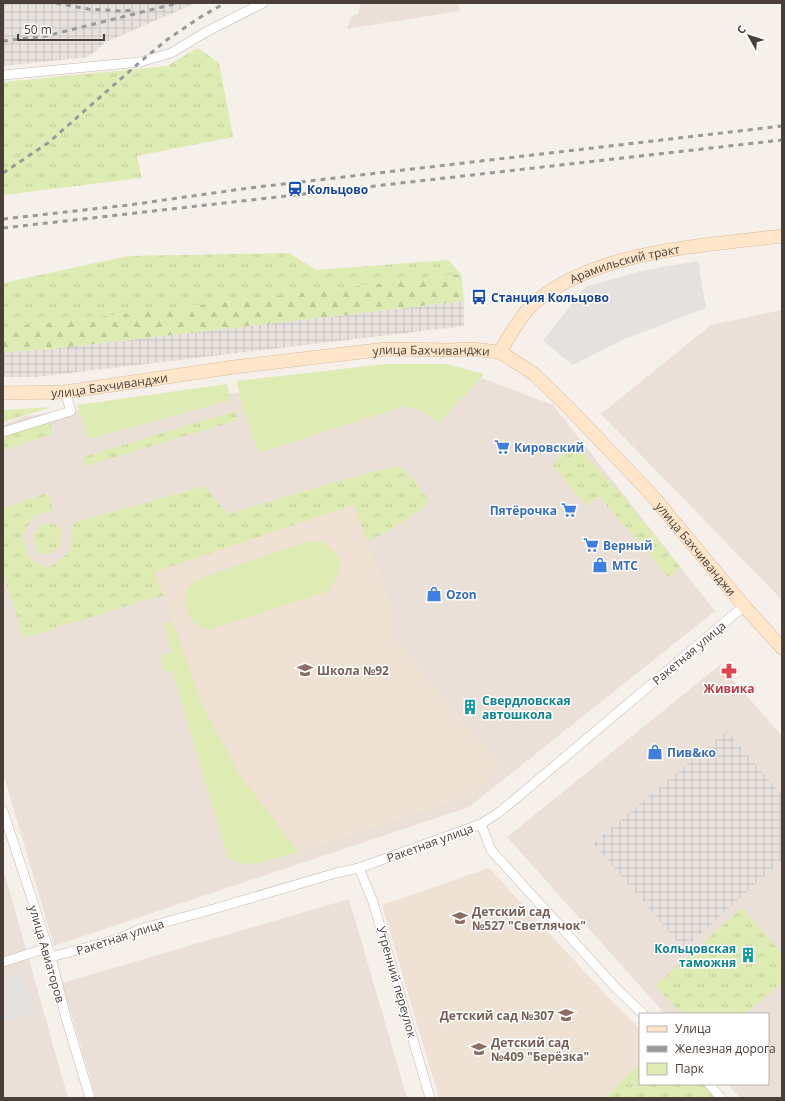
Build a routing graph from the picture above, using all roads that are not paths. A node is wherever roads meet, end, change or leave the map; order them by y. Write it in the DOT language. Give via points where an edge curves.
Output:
graph roads {
  1 [pos="263,3"];
  2 [pos="3,75"];
  3 [pos="782,236"];
  4 [pos="500,352"];
  5 [pos="65,392"];
  6 [pos="3,393"];
  7 [pos="3,432"];
  8 [pos="744,606"];
  9 [pos="782,648"];
  10 [pos="3,811"];
  11 [pos="481,824"];
  12 [pos="360,868"];
  13 [pos="47,948"];
  14 [pos="51,957"];
  15 [pos="3,962"];
  16 [pos="642,1013"];
  17 [pos="710,1085"];
  18 [pos="90,1098"];
  19 [pos="430,1098"];
  20 [pos="721,1098"];
  1 -- 2 [label="street" via="171,53 140,62"];
  3 -- 4 [label="main road, Арамильский тракт" via="640,255 581,274 564,282 532,305 511,332"];
  4 -- 5 [label="main road, улица Бахчиванджи" via="471,349 386,349 234,367"];
  4 -- 8 [label="main road, улица Бахчиванджи" via="534,374 569,408 651,494"];
  5 -- 6 [label="main road, улица Бахчиванджи"];
  5 -- 7 [label="street" via="71,411"];
  8 -- 9 [label="main road, улица Бахчиванджи"];
  8 -- 11 [label="street, Ракетная улица" via="501,811"];
  10 -- 13 [label="street, улица Авиаторов"];
  11 -- 12 [label="street, Ракетная улица"];
  11 -- 16 [label="street" via="491,850"];
  12 -- 14 [label="street, Ракетная улица" via="140,929 118,939"];
  12 -- 19 [label="street, Утренний переулок" via="374,902"];
  13 -- 14 [label="street, улица Авиаторов"];
  13 -- 15 [label="street"];
  14 -- 18 [label="street, улица Авиаторов"];
  17 -- 20 [label="street"];
}
